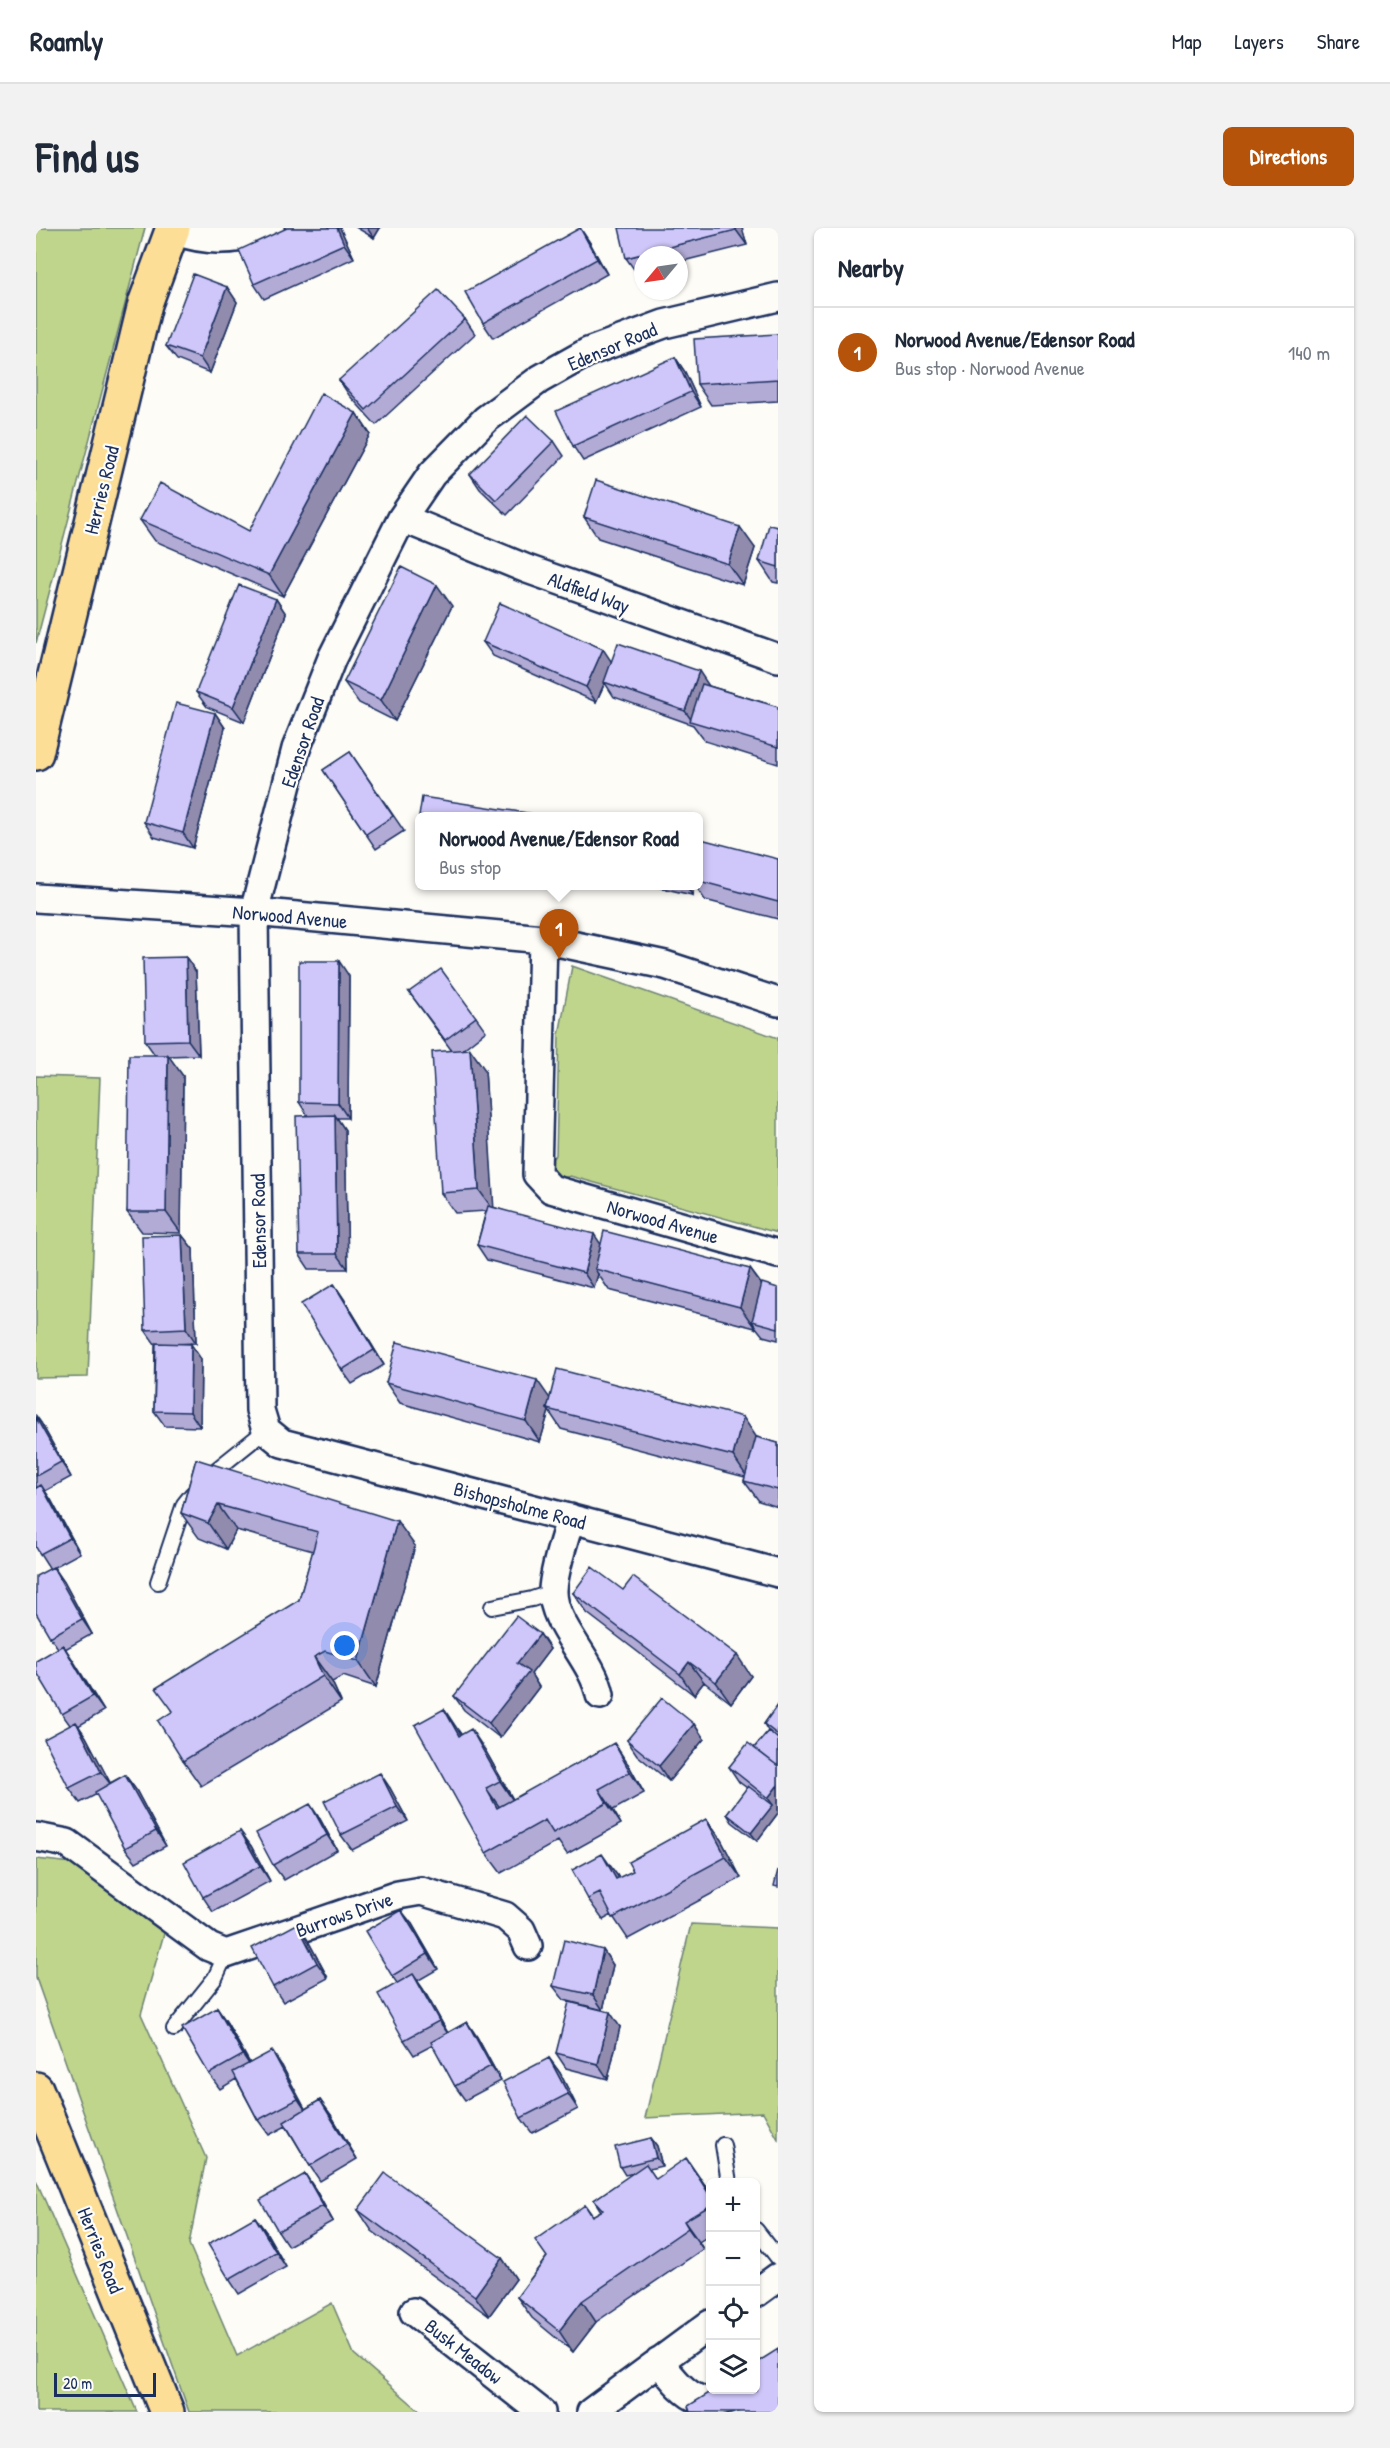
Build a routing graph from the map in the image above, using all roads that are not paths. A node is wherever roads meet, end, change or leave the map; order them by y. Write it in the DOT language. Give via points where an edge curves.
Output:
graph roads {
  1 [pos="270,228"];
  2 [pos="172,229"];
  3 [pos="778,297"];
  4 [pos="402,518"];
  5 [pos="778,658"];
  6 [pos="36,753"];
  7 [pos="36,898"];
  8 [pos="254,912"];
  9 [pos="543,939"];
  10 [pos="778,1002"];
  11 [pos="778,1254"];
  12 [pos="266,1430"];
  13 [pos="570,1518"];
  14 [pos="778,1573"];
  15 [pos="158,1582"];
  16 [pos="553,1592"];
  17 [pos="492,1607"];
  18 [pos="600,1695"];
  19 [pos="36,1837"];
  20 [pos="528,1946"];
  21 [pos="226,1954"];
  22 [pos="174,2029"];
  23 [pos="36,2089"];
  24 [pos="723,2145"];
  25 [pos="728,2178"];
  26 [pos="758,2232"];
  27 [pos="778,2258"];
  28 [pos="778,2277"];
  29 [pos="760,2290"];
  30 [pos="414,2312"];
  31 [pos="706,2328"];
  32 [pos="659,2361"];
  33 [pos="778,2373"];
  34 [pos="760,2386"];
  35 [pos="745,2394"];
  36 [pos="167,2412"];
  37 [pos="541,2412"];
  38 [pos="591,2412"];
  1 -- 2 [label="street, Herries Road" via="220,241"];
  2 -- 6 [label="main road, Herries Road" via="145,304"];
  3 -- 4 [label="street, Edensor Road" via="664,324 588,352 540,380 486,419 432,474"];
  4 -- 5 [label="street, Aldfield Way" via="527,569"];
  4 -- 8 [label="street, Edensor Road" via="332,658 297,749"];
  7 -- 8 [label="street, Norwood Avenue"];
  8 -- 9 [label="street, Norwood Avenue"];
  8 -- 12 [label="street, Edensor Road" via="260,1410"];
  9 -- 10 [label="street, Norwood Avenue" via="665,965"];
  9 -- 11 [label="street, Norwood Avenue" via="537,1174 551,1189"];
  12 -- 13 [label="street, Bishopsholme Road" via="282,1443"];
  12 -- 15 [label="lane" via="202,1481 184,1504"];
  13 -- 14 [label="street, Bishopsholme Road"];
  13 -- 16 [label="street"];
  16 -- 17 [label="lane"];
  16 -- 18 [label="street" via="561,1618 597,1679"];
  19 -- 21 [label="street" via="67,1843 209,1947"];
  20 -- 21 [label="street, Burrows Drive" via="521,1930 505,1916 421,1891 398,1895"];
  21 -- 22 [label="lane" via="215,1978"];
  23 -- 36 [label="main road, Herries Road"];
  24 -- 25 [label="lane"];
  26 -- 27 [label="lane"];
  28 -- 29 [label="street"];
  30 -- 37 [label="street, Busk Meadow"];
  31 -- 32 [label="street"];
  32 -- 35 [label="street" via="687,2398 702,2407 718,2407"];
  32 -- 38 [label="street"];
  33 -- 34 [label="street"];
}
